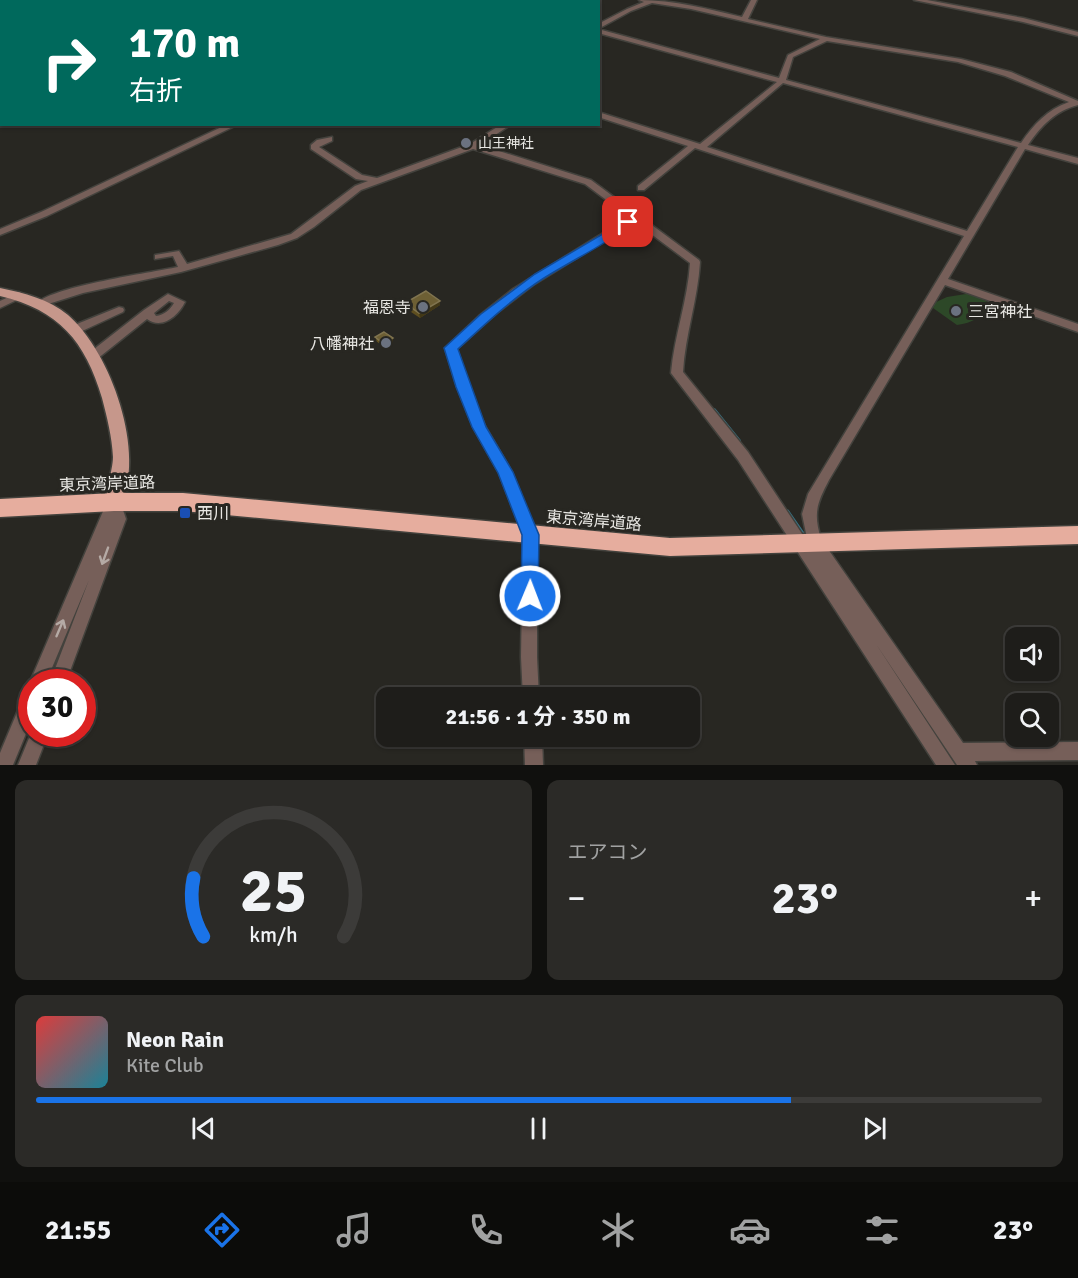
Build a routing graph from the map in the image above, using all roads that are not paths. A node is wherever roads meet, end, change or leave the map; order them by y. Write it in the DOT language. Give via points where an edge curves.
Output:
graph roads {
  1 [pos="642,0"];
  2 [pos="754,0"];
  3 [pos="917,0"];
  4 [pos="651,2"];
  5 [pos="744,20"];
  6 [pos="600,28"];
  7 [pos="600,30"];
  8 [pos="1078,34"];
  9 [pos="826,39"];
  10 [pos="782,81"];
  11 [pos="1077,103"];
  12 [pos="600,115"];
  13 [pos="231,126"];
  14 [pos="505,126"];
  15 [pos="329,139"];
  16 [pos="473,146"];
  17 [pos="698,146"];
  18 [pos="1023,146"];
  19 [pos="1078,161"];
  20 [pos="374,180"];
  21 [pos="641,188"];
  22 [pos="635,218"];
  23 [pos="0,232"];
  24 [pos="970,235"];
  25 [pos="159,256"];
  26 [pos="184,268"];
  27 [pos="942,280"];
  28 [pos="0,292"];
  29 [pos="19,295"];
  30 [pos="42,303"];
  31 [pos="0,305"];
  32 [pos="148,312"];
  33 [pos="115,314"];
  34 [pos="1078,328"];
  35 [pos="76,329"];
  36 [pos="93,356"];
  37 [pos="114,502"];
  38 [pos="0,508"];
  39 [pos="530,535"];
  40 [pos="1078,535"];
  41 [pos="808,542"];
  42 [pos="43,669"];
  43 [pos="63,669"];
  44 [pos="530,687"];
  45 [pos="18,731"];
  46 [pos="34,747"];
  47 [pos="533,747"];
  48 [pos="1078,751"];
  49 [pos="964,759"];
  50 [pos="4,765"];
  51 [pos="27,765"];
  52 [pos="534,765"];
  53 [pos="946,765"];
  1 -- 4 [label="street"];
  2 -- 5 [label="street"];
  3 -- 8 [label="street"];
  4 -- 5 [label="street"];
  4 -- 6 [label="street"];
  5 -- 9 [label="street"];
  7 -- 10 [label="street"];
  9 -- 10 [label="street" via="790,56"];
  9 -- 11 [label="street" via="969,63 1008,74"];
  10 -- 17 [label="street"];
  10 -- 18 [label="street"];
  11 -- 18 [label="street" via="1059,108 1039,121"];
  12 -- 17 [label="street"];
  13 -- 23 [label="street"];
  14 -- 16 [label="street"];
  15 -- 20 [label="street" via="314,147 359,177"];
  16 -- 20 [label="street"];
  16 -- 22 [label="street" via="588,182"];
  17 -- 21 [label="street"];
  17 -- 24 [label="street"];
  18 -- 19 [label="street"];
  18 -- 24 [label="street"];
  20 -- 26 [label="street" via="294,236"];
  22 -- 39 [label="street" via="539,276 451,348 479,427 505,472"];
  22 -- 41 [label="street" via="696,262 677,373"];
  24 -- 27 [label="street"];
  25 -- 26 [label="street" via="178,255"];
  26 -- 30 [label="street" via="87,288"];
  27 -- 34 [label="street"];
  27 -- 41 [label="street" via="824,476 809,506"];
  28 -- 29 [label="main road"];
  29 -- 30 [label="main road"];
  29 -- 31 [label="street"];
  30 -- 35 [label="main road"];
  32 -- 36 [label="street"];
  33 -- 35 [label="street"];
  35 -- 36 [label="main road"];
  36 -- 37 [label="main road" via="105,381 118,433 122,465"];
  37 -- 38 [label="highway, 東京湾岸道路"];
  37 -- 39 [label="highway, 東京湾岸道路" via="183,502"];
  42 -- 37 [label="street, one-way"];
  37 -- 43 [label="street, one-way" via="119,519"];
  39 -- 41 [label="highway, 東京湾岸道路" via="670,547"];
  39 -- 44 [label="street"];
  40 -- 41 [label="highway, 東京湾岸道路"];
  41 -- 49 [label="street"];
  41 -- 53 [label="street"];
  45 -- 50 [label="street"];
  46 -- 51 [label="street"];
  47 -- 52 [label="street"];
  48 -- 49 [label="street"];
}
